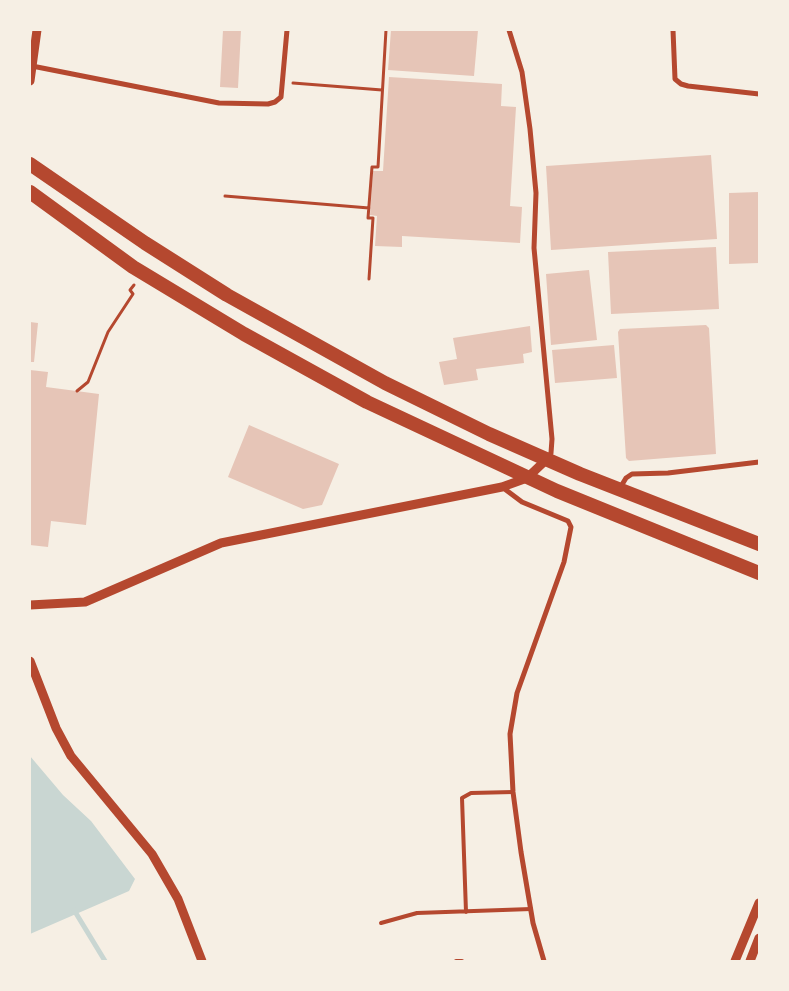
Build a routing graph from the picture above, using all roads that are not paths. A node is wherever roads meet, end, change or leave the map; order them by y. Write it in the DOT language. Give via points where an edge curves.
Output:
graph roads {
  1 [pos="37,30"];
  2 [pos="287,30"];
  3 [pos="509,30"];
  4 [pos="673,30"];
  5 [pos="32,61"];
  6 [pos="30,81"];
  7 [pos="759,94"];
  8 [pos="30,164"];
  9 [pos="30,192"];
  10 [pos="547,460"];
  11 [pos="759,462"];
  12 [pos="527,478"];
  13 [pos="502,487"];
  14 [pos="620,488"];
  15 [pos="759,544"];
  16 [pos="759,573"];
  17 [pos="30,605"];
  18 [pos="30,661"];
  19 [pos="512,792"];
  20 [pos="759,903"];
  21 [pos="531,909"];
  22 [pos="466,912"];
  23 [pos="381,924"];
  24 [pos="759,938"];
  25 [pos="756,949"];
  26 [pos="202,961"];
  27 [pos="456,961"];
  28 [pos="462,961"];
  29 [pos="544,961"];
  30 [pos="735,961"];
  31 [pos="750,961"];
  1 -- 5 [label="street"];
  2 -- 5 [label="street" via="281,97 268,104 219,103"];
  3 -- 10 [label="street" via="522,72 529,113 536,193 534,248 552,439"];
  4 -- 7 [label="street" via="675,79 681,84"];
  5 -- 6 [label="street"];
  8 -- 10 [label="highway" via="145,243 277,324 385,383"];
  9 -- 12 [label="highway" via="133,267 244,334 367,402"];
  10 -- 12 [label="street"];
  10 -- 14 [label="highway"];
  11 -- 14 [label="street" via="632,474"];
  12 -- 13 [label="street"];
  12 -- 16 [label="highway"];
  13 -- 17 [label="street" via="221,543 85,602"];
  13 -- 19 [label="street" via="522,502 568,521 571,527 564,562 517,693 509,748"];
  14 -- 15 [label="highway"];
  18 -- 26 [label="street" via="56,728 71,756 152,854 178,899"];
  19 -- 21 [label="street"];
  19 -- 22 [label="lane" via="471,793 462,798"];
  20 -- 30 [label="street"];
  21 -- 22 [label="lane"];
  21 -- 29 [label="street"];
  22 -- 23 [label="lane" via="417,913"];
  24 -- 25 [label="street"];
  25 -- 31 [label="street"];
  27 -- 28 [label="lane"];
}
